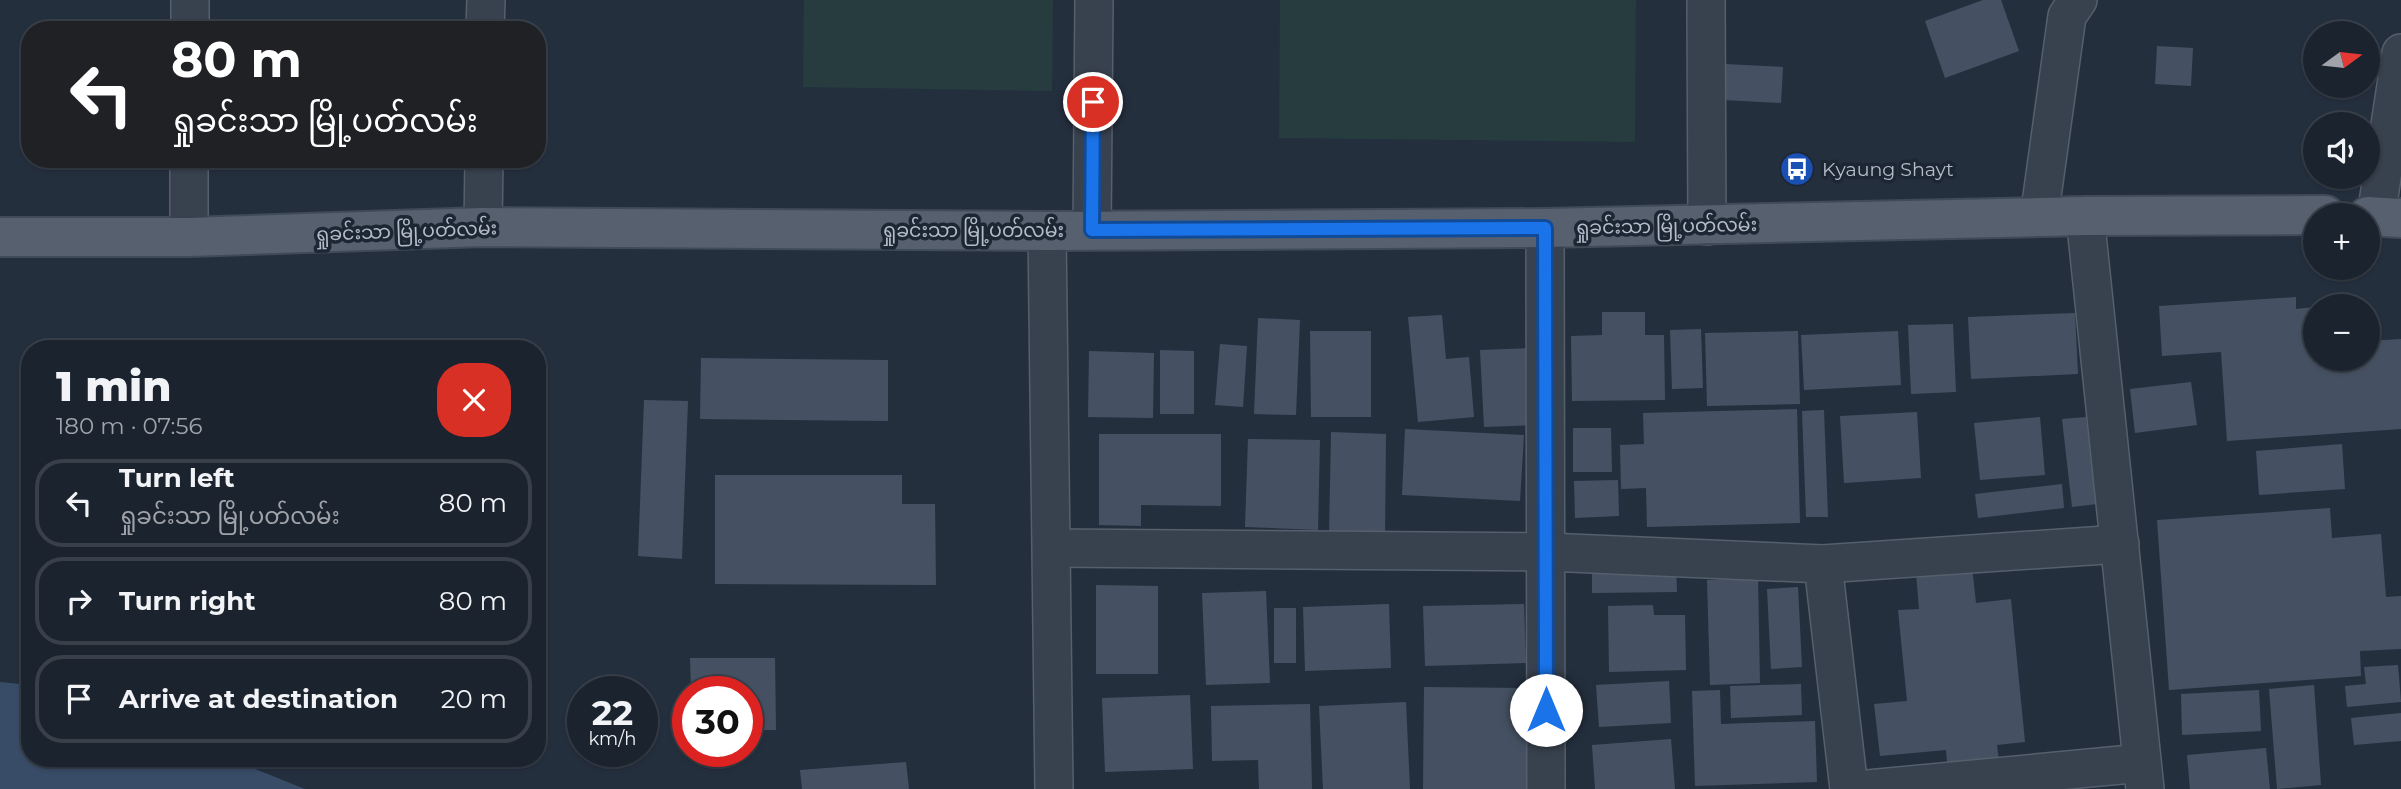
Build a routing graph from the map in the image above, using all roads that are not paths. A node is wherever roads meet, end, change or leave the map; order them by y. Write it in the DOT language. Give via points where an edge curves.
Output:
graph roads {
  1 [pos="190,0"];
  2 [pos="486,0"];
  3 [pos="1094,0"];
  4 [pos="1706,0"];
  5 [pos="2078,0"];
  6 [pos="190,21"];
  7 [pos="485,21"];
  8 [pos="2401,53"];
  9 [pos="189,168"];
  10 [pos="484,168"];
  11 [pos="2303,215"];
  12 [pos="2085,216"];
  13 [pos="2382,217"];
  14 [pos="2039,218"];
  15 [pos="1707,226"];
  16 [pos="483,228"];
  17 [pos="1545,228"];
  18 [pos="1092,230"];
  19 [pos="1047,231"];
  20 [pos="0,237"];
  21 [pos="189,237"];
  22 [pos="2120,544"];
  23 [pos="1053,548"];
  24 [pos="1547,552"];
  25 [pos="1824,564"];
  26 [pos="2144,776"];
  27 [pos="1054,789"];
  28 [pos="1546,789"];
  29 [pos="1849,789"];
  30 [pos="1868,789"];
  1 -- 6 [label="street"];
  2 -- 7 [label="street"];
  3 -- 18 [label="street"];
  4 -- 15 [label="street"];
  5 -- 14 [label="street" via="2067,16"];
  8 -- 13 [label="street"];
  9 -- 21 [label="street"];
  10 -- 16 [label="street"];
  11 -- 12 [label="main road, ရှုခင်းသာ မြို့ပတ်လမ်း"];
  12 -- 14 [label="main road, ရှုခင်းသာ မြို့ပတ်လမ်း"];
  12 -- 22 [label="street"];
  14 -- 15 [label="main road, ရှုခင်းသာ မြို့ပတ်လမ်း"];
  15 -- 17 [label="main road, ရှုခင်းသာ မြို့ပတ်လမ်း"];
  16 -- 19 [label="main road, ရှုခင်းသာ မြို့ပတ်လမ်း"];
  16 -- 21 [label="main road, ရှုခင်းသာ မြို့ပတ်လမ်း"];
  17 -- 18 [label="main road, ရှုခင်းသာ မြို့ပတ်လမ်း"];
  17 -- 24 [label="street"];
  18 -- 19 [label="main road, ရှုခင်းသာ မြို့ပတ်လမ်း"];
  19 -- 23 [label="street"];
  20 -- 21 [label="main road, ရှုခင်းသာ မြို့ပတ်လမ်း"];
  22 -- 25 [label="street"];
  22 -- 26 [label="street"];
  23 -- 24 [label="street"];
  23 -- 27 [label="street"];
  24 -- 25 [label="street"];
  24 -- 28 [label="street"];
  25 -- 29 [label="street"];
  26 -- 30 [label="street"];
}
